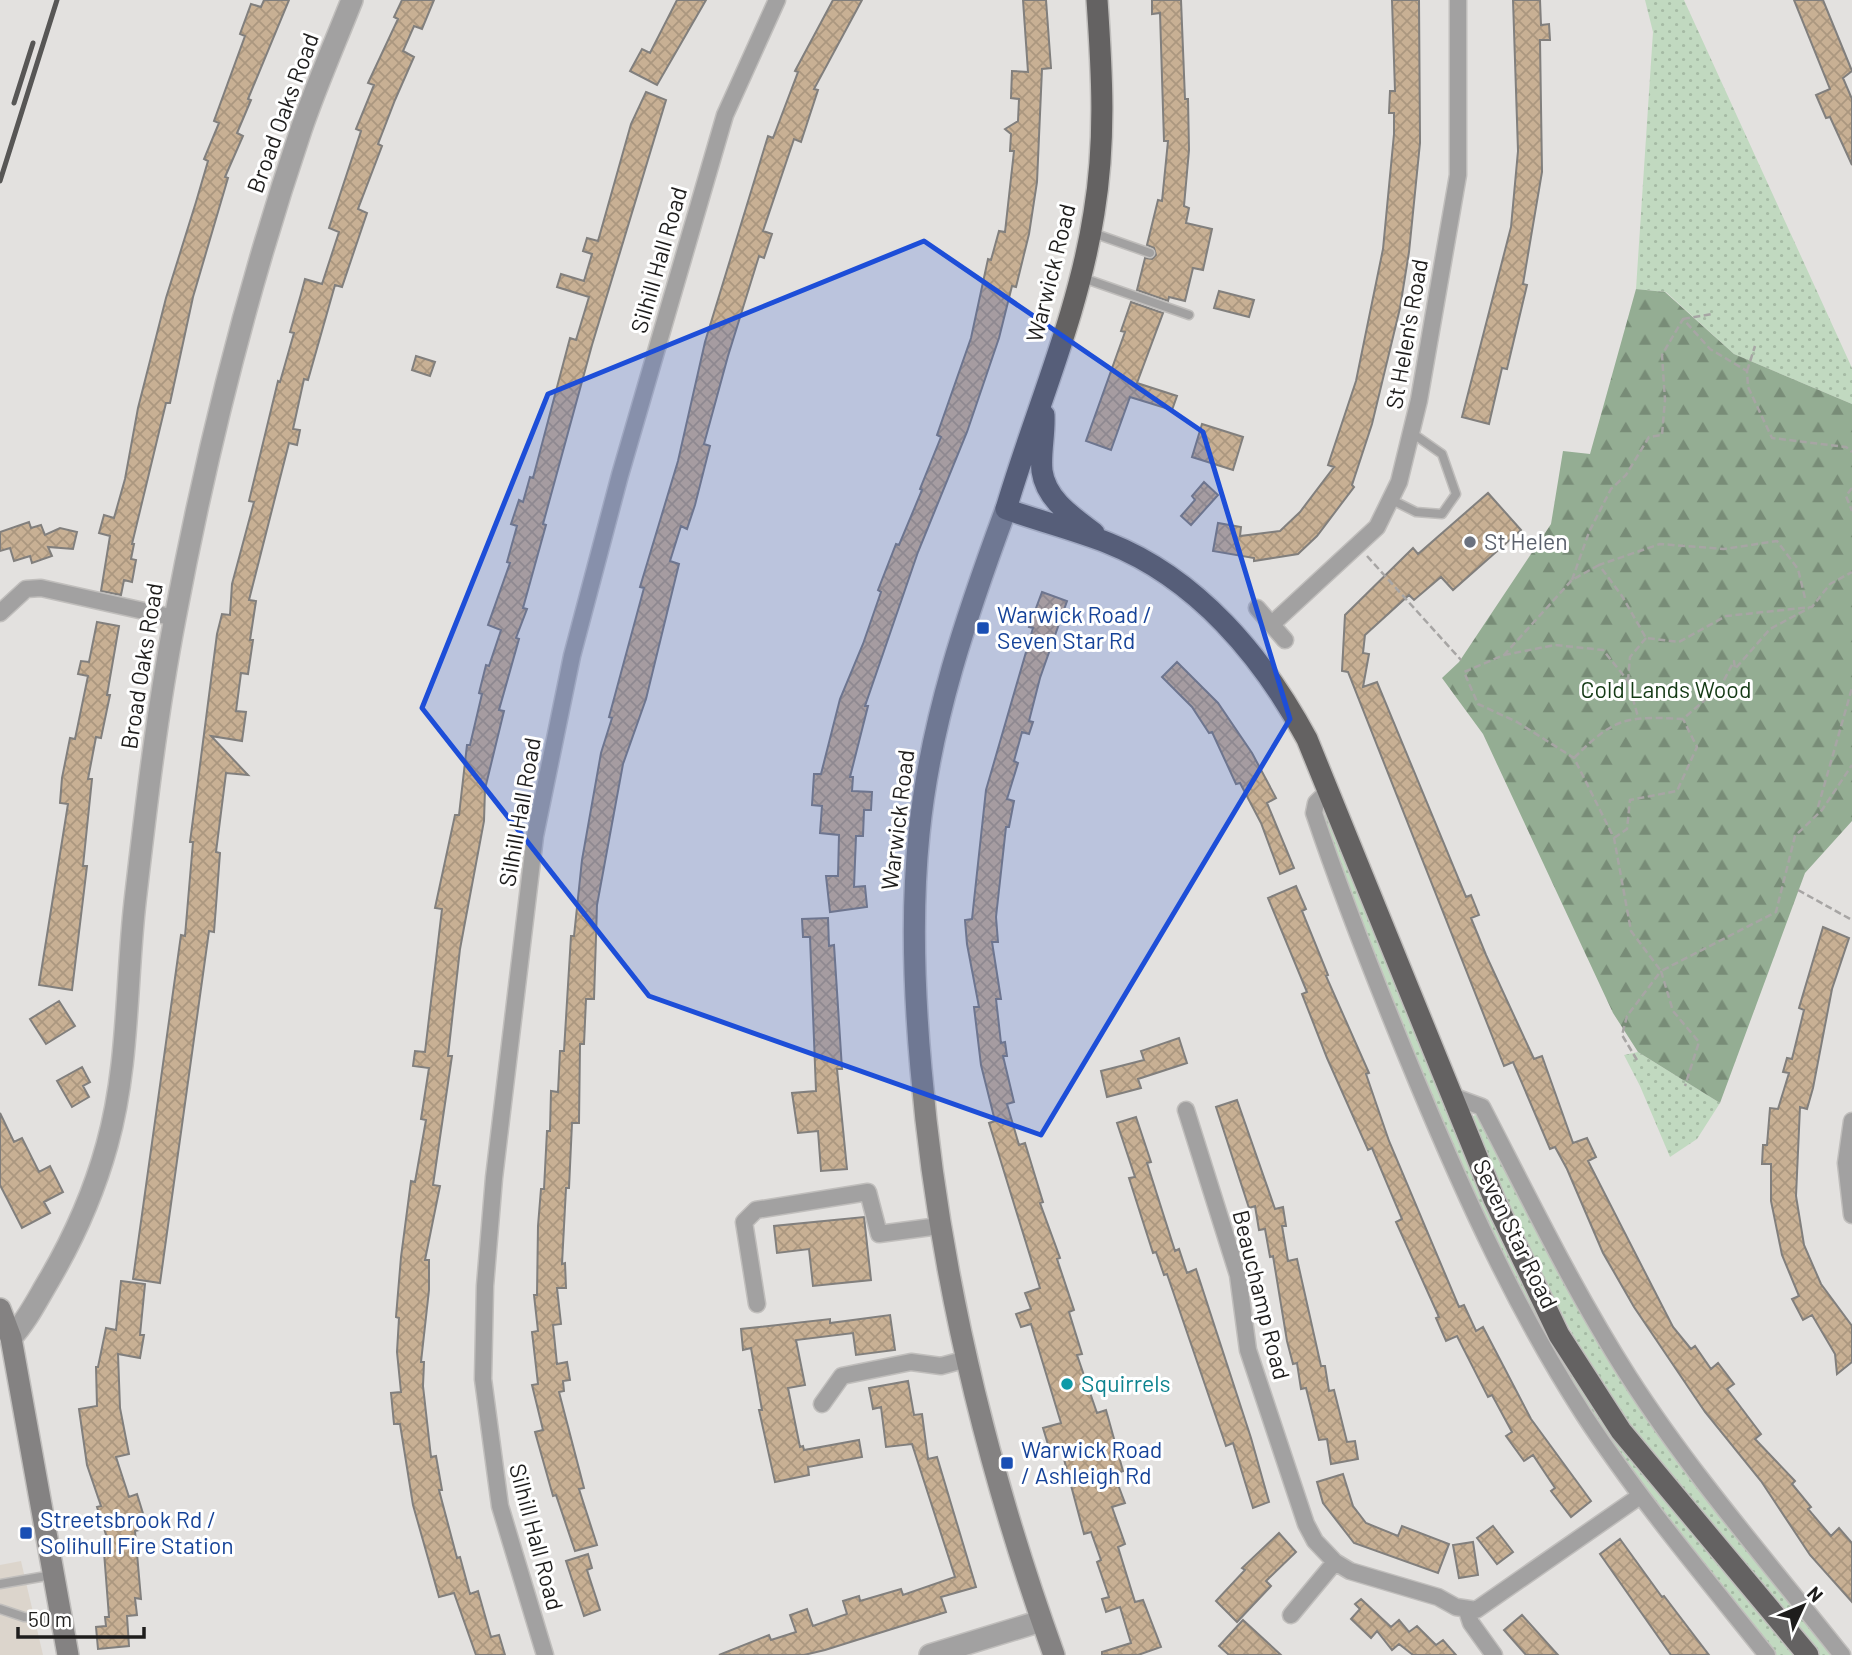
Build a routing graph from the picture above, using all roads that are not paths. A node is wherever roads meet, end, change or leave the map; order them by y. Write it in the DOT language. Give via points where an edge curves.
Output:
graph roads {
  1 [pos="352,0"];
  2 [pos="777,0"];
  3 [pos="1097,0"];
  4 [pos="1458,0"];
  5 [pos="1090,232"];
  6 [pos="1150,253"];
  7 [pos="1080,278"];
  8 [pos="1189,315"];
  9 [pos="1042,403"];
  10 [pos="1412,433"];
  11 [pos="1392,500"];
  12 [pos="1006,509"];
  13 [pos="1108,543"];
  14 [pos="1257,608"];
  15 [pos="0,613"];
  16 [pos="175,618"];
  17 [pos="1272,624"];
  18 [pos="1285,640"];
  19 [pos="1328,791"];
  20 [pos="1452,1096"];
  21 [pos="1186,1110"];
  22 [pos="1852,1121"];
  23 [pos="1852,1215"];
  24 [pos="939,1226"];
  25 [pos="757,1304"];
  26 [pos="0,1310"];
  27 [pos="11,1338"];
  28 [pos="967,1359"];
  29 [pos="822,1404"];
  30 [pos="1640,1496"];
  31 [pos="1335,1562"];
  32 [pos="54,1575"];
  33 [pos="0,1584"];
  34 [pos="0,1609"];
  35 [pos="1466,1611"];
  36 [pos="1291,1615"];
  37 [pos="62,1619"];
  38 [pos="1041,1621"];
  39 [pos="68,1655"];
  40 [pos="545,1655"];
  41 [pos="930,1655"];
  42 [pos="1054,1655"];
  43 [pos="1494,1655"];
  44 [pos="1767,1655"];
  45 [pos="1808,1655"];
  46 [pos="1842,1655"];
  1 -- 16 [label="street, Broad Oaks Road" via="302,129 256,273 216,422"];
  2 -- 40 [label="street, Silhill Hall Road" via="725,115 623,462 572,656 535,836 494,1178 482,1379 500,1506"];
  3 -- 5 [label="highway, Warwick Road" via="1104,116"];
  4 -- 10 [label="street, St Helen's Road" via="1458,175"];
  5 -- 6 [label="lane"];
  5 -- 7 [label="highway, Warwick Road"];
  7 -- 8 [label="lane"];
  7 -- 9 [label="highway, Warwick Road"];
  9 -- 12 [label="highway, Warwick Road"];
  9 -- 13 [label="highway, Seven Star Road" via="1046,486 1068,513"];
  10 -- 11 [label="street, St Helen's Road"];
  10 -- 11 [label="lane" via="1441,454 1457,494 1442,514 1416,512"];
  11 -- 17 [label="street, St Helen's Road" via="1377,527"];
  12 -- 13 [label="highway, Seven Star Road"];
  12 -- 24 [label="main road, Warwick Road" via="974,596 937,723 919,832 915,1000"];
  13 -- 19 [label="highway, Seven Star Road" via="1147,562 1186,590 1248,649 1286,699"];
  14 -- 17 [label="street"];
  15 -- 16 [label="street" via="26,589 41,587"];
  16 -- 27 [label="street, Broad Oaks Road" via="153,757 124,1039 108,1144 61,1259"];
  17 -- 18 [label="street"];
  19 -- 20 [label="highway, Seven Star Road"];
  19 -- 30 [label="street, Seven Star Road" via="1316,803 1314,813 1373,975 1450,1162 1528,1323"];
  20 -- 45 [label="highway, Seven Star Road" via="1515,1247 1559,1335 1599,1400"];
  20 -- 46 [label="street, Seven Star Road" via="1482,1107 1569,1274 1630,1378 1694,1468"];
  21 -- 31 [label="street, Beauchamp Road" via="1238,1275 1248,1350 1306,1524"];
  22 -- 23 [label="street" via="1846,1163"];
  24 -- 25 [label="street" via="879,1234 869,1192 757,1210 744,1222"];
  24 -- 28 [label="main road, Warwick Road"];
  26 -- 27 [label="main road"];
  27 -- 32 [label="main road"];
  28 -- 29 [label="street" via="941,1366 911,1362 842,1376"];
  28 -- 38 [label="main road, Warwick Road"];
  30 -- 35 [label="street" via="1483,1606"];
  30 -- 44 [label="street, Seven Star Road"];
  31 -- 35 [label="street, Beauchamp Road"];
  31 -- 36 [label="street"];
  32 -- 33 [label="lane"];
  32 -- 37 [label="main road"];
  34 -- 37 [label="lane" via="24,1617"];
  35 -- 43 [label="street"];
  37 -- 39 [label="main road"];
  38 -- 41 [label="street"];
  38 -- 42 [label="main road, Warwick Road"];
}
